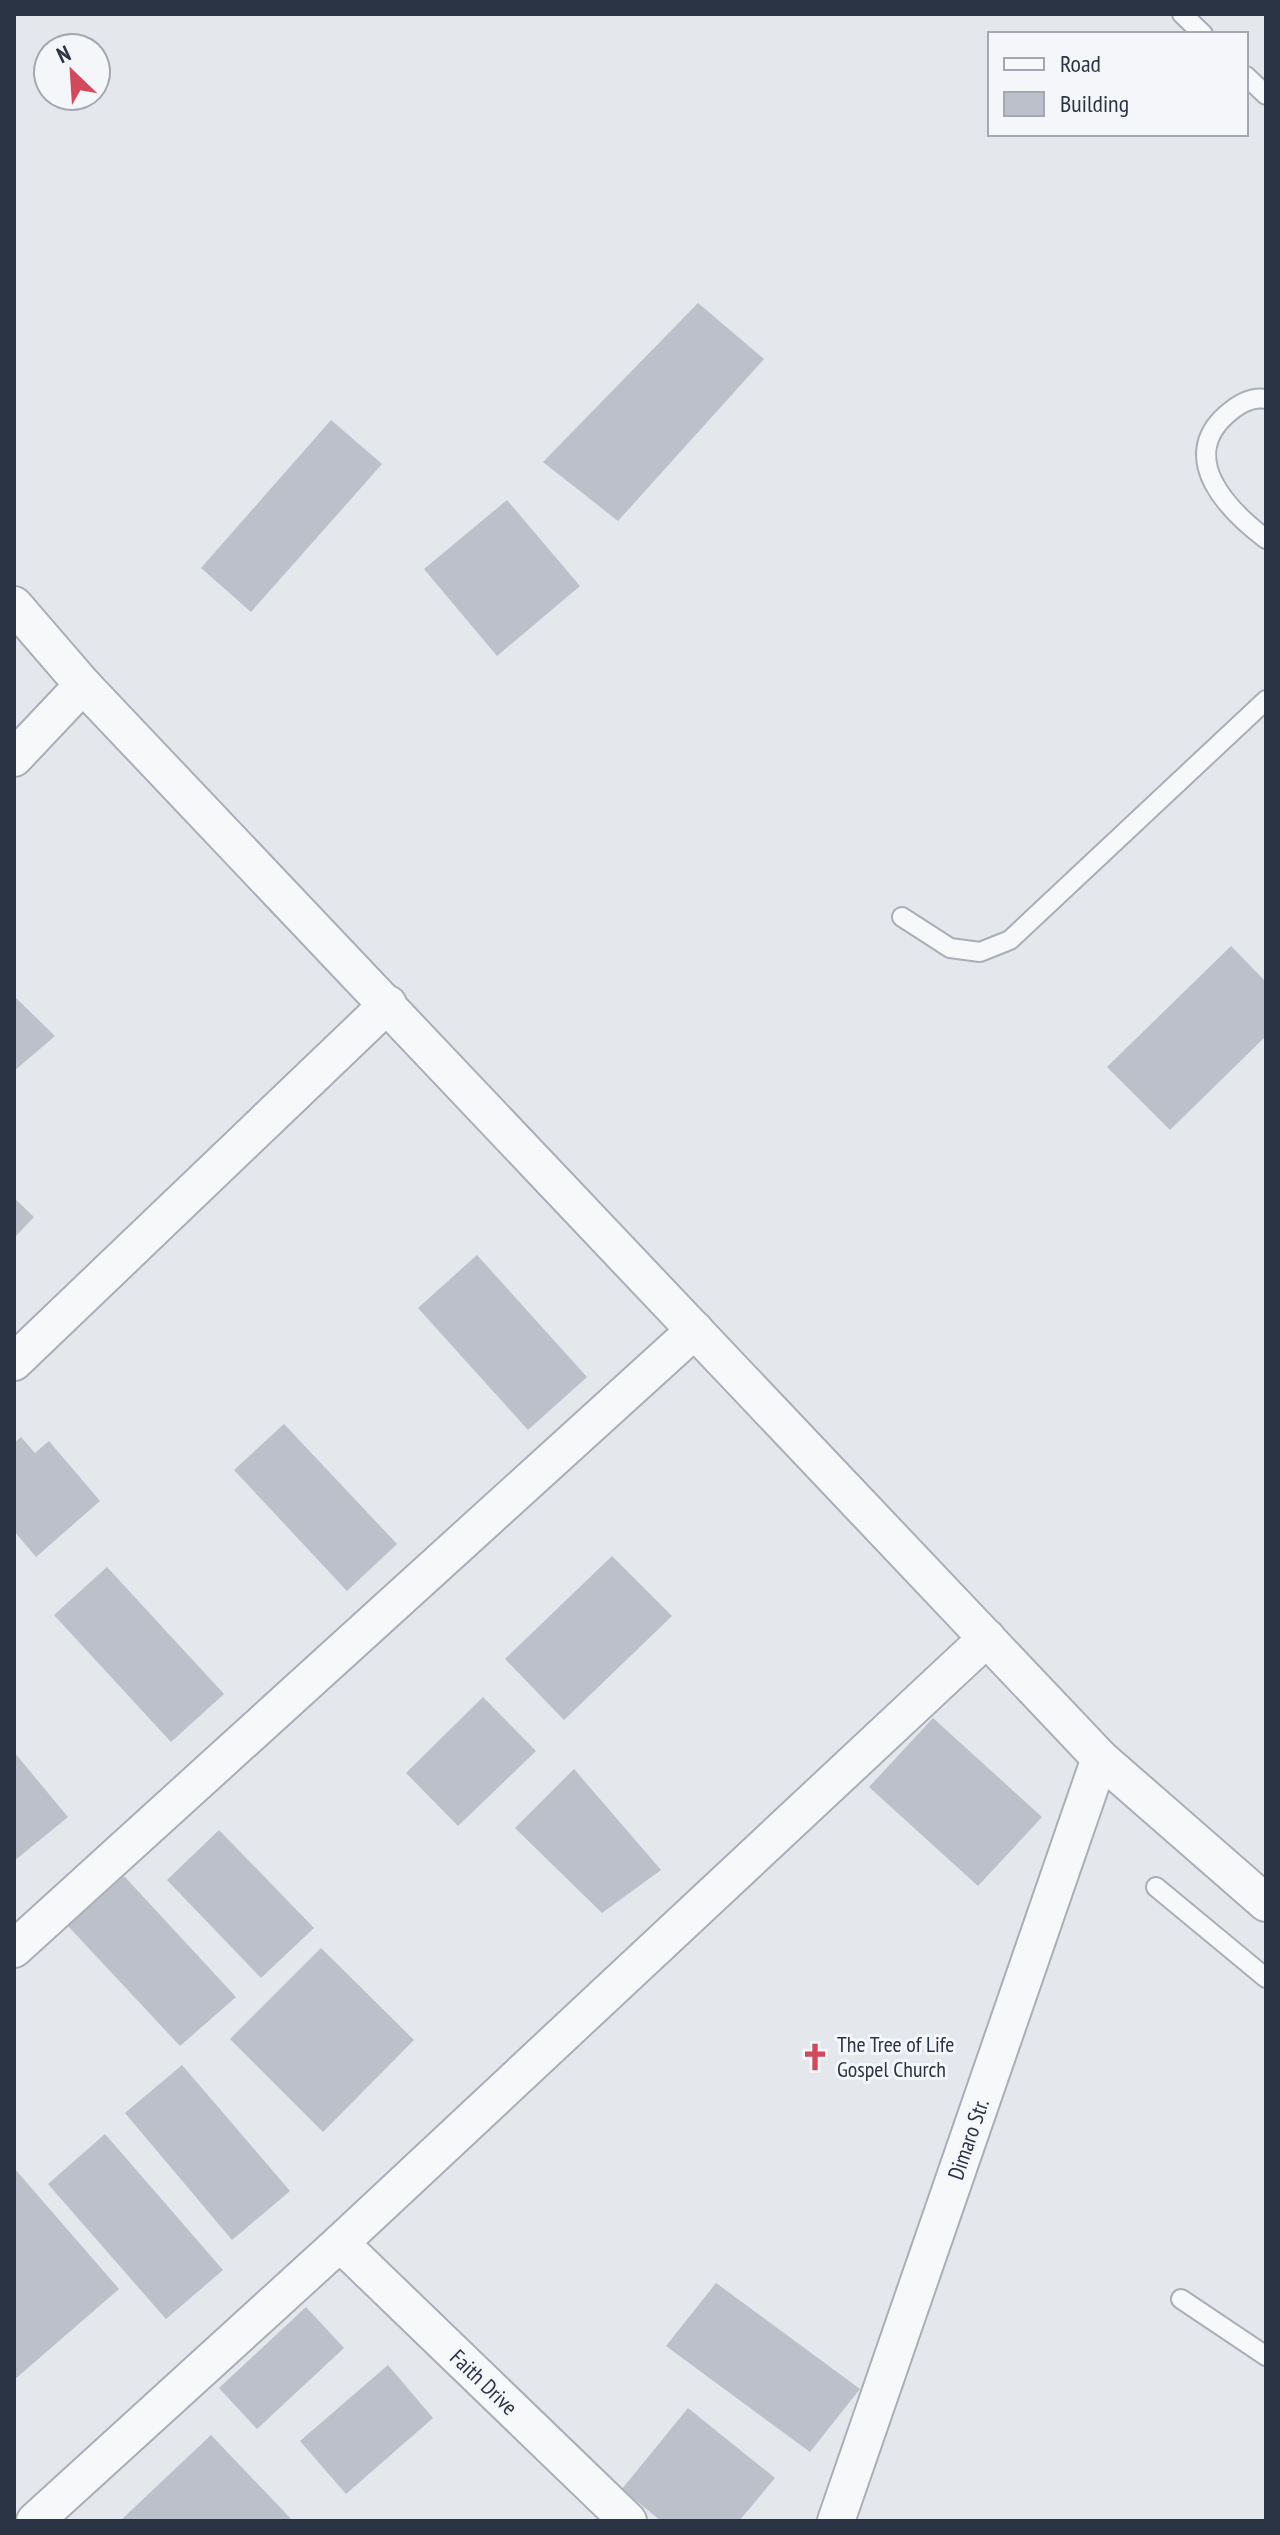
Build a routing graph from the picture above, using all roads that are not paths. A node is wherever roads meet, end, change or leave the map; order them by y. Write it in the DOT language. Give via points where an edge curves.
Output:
graph roads {
  1 [pos="1182,14"];
  2 [pos="1201,32"];
  3 [pos="1248,78"];
  4 [pos="1266,95"];
  5 [pos="1266,399"];
  6 [pos="1266,539"];
  7 [pos="14,605"];
  8 [pos="83,685"];
  9 [pos="1266,700"];
  10 [pos="14,758"];
  11 [pos="902,917"];
  12 [pos="388,1004"];
  13 [pos="695,1330"];
  14 [pos="14,1362"];
  15 [pos="987,1638"];
  16 [pos="1100,1758"];
  17 [pos="1156,1887"];
  18 [pos="1266,1903"];
  19 [pos="14,1949"];
  20 [pos="1266,1978"];
  21 [pos="340,2243"];
  22 [pos="1181,2299"];
  23 [pos="1266,2356"];
  24 [pos="35,2521"];
  25 [pos="628,2521"];
  26 [pos="836,2521"];
  1 -- 2 [label="lane"];
  3 -- 4 [label="lane"];
  5 -- 6 [label="lane" via="1240,404 1223,417 1209,438 1206,457 1210,478 1223,499"];
  7 -- 8 [label="street"];
  8 -- 10 [label="street"];
  8 -- 12 [label="street"];
  9 -- 11 [label="lane" via="1010,940 980,952 950,948"];
  12 -- 13 [label="street"];
  12 -- 14 [label="street"];
  13 -- 15 [label="street"];
  13 -- 19 [label="street"];
  15 -- 16 [label="street"];
  15 -- 21 [label="street"];
  16 -- 18 [label="street"];
  16 -- 26 [label="street, Dimaro Str."];
  17 -- 20 [label="lane"];
  21 -- 24 [label="street"];
  21 -- 25 [label="street, Faith Drive"];
  22 -- 23 [label="lane"];
}
